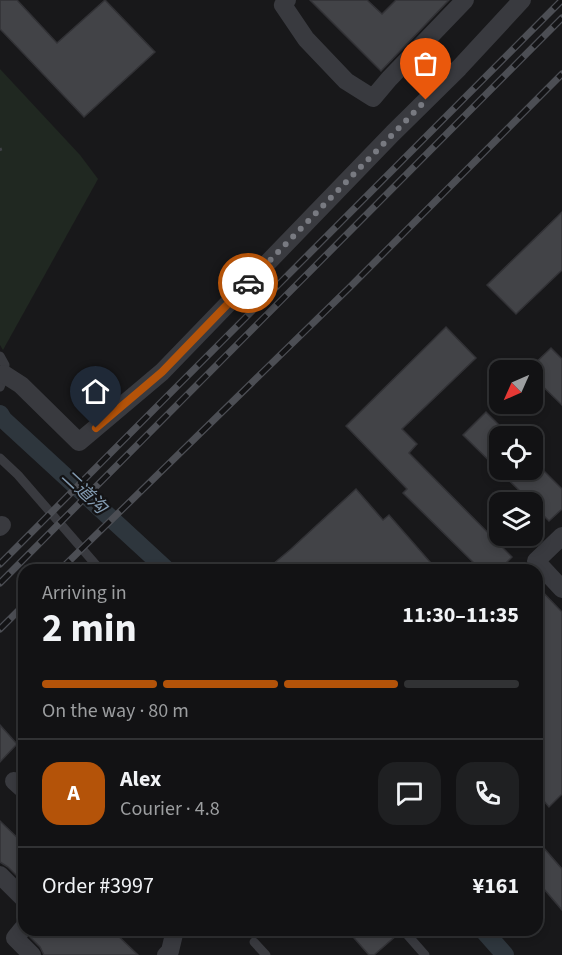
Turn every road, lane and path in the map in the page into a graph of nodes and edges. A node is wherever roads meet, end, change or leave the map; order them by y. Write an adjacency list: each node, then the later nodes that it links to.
1 (287, 0): 2 (street)
2 (465, 0)
3 (522, 0): 7 (street)
4 (0, 148): 5 (path)
5 (0, 155)
6 (0, 356): 7 (lane)
7 (2, 381)
8 (0, 458): 10 (lane)
9 (562, 536): 11 (street)
10 (95, 564)
11 (539, 564)
12 (543, 569): 13 (street)
13 (562, 589)
14 (0, 875): 15 (street)
15 (18, 893)
16 (18, 934): 20 (street)
17 (173, 936): 21 (street)
18 (408, 936): 23 (lane)
19 (254, 942): 22 (lane)
20 (32, 955)
21 (166, 955)
22 (266, 955)
23 (425, 955)

